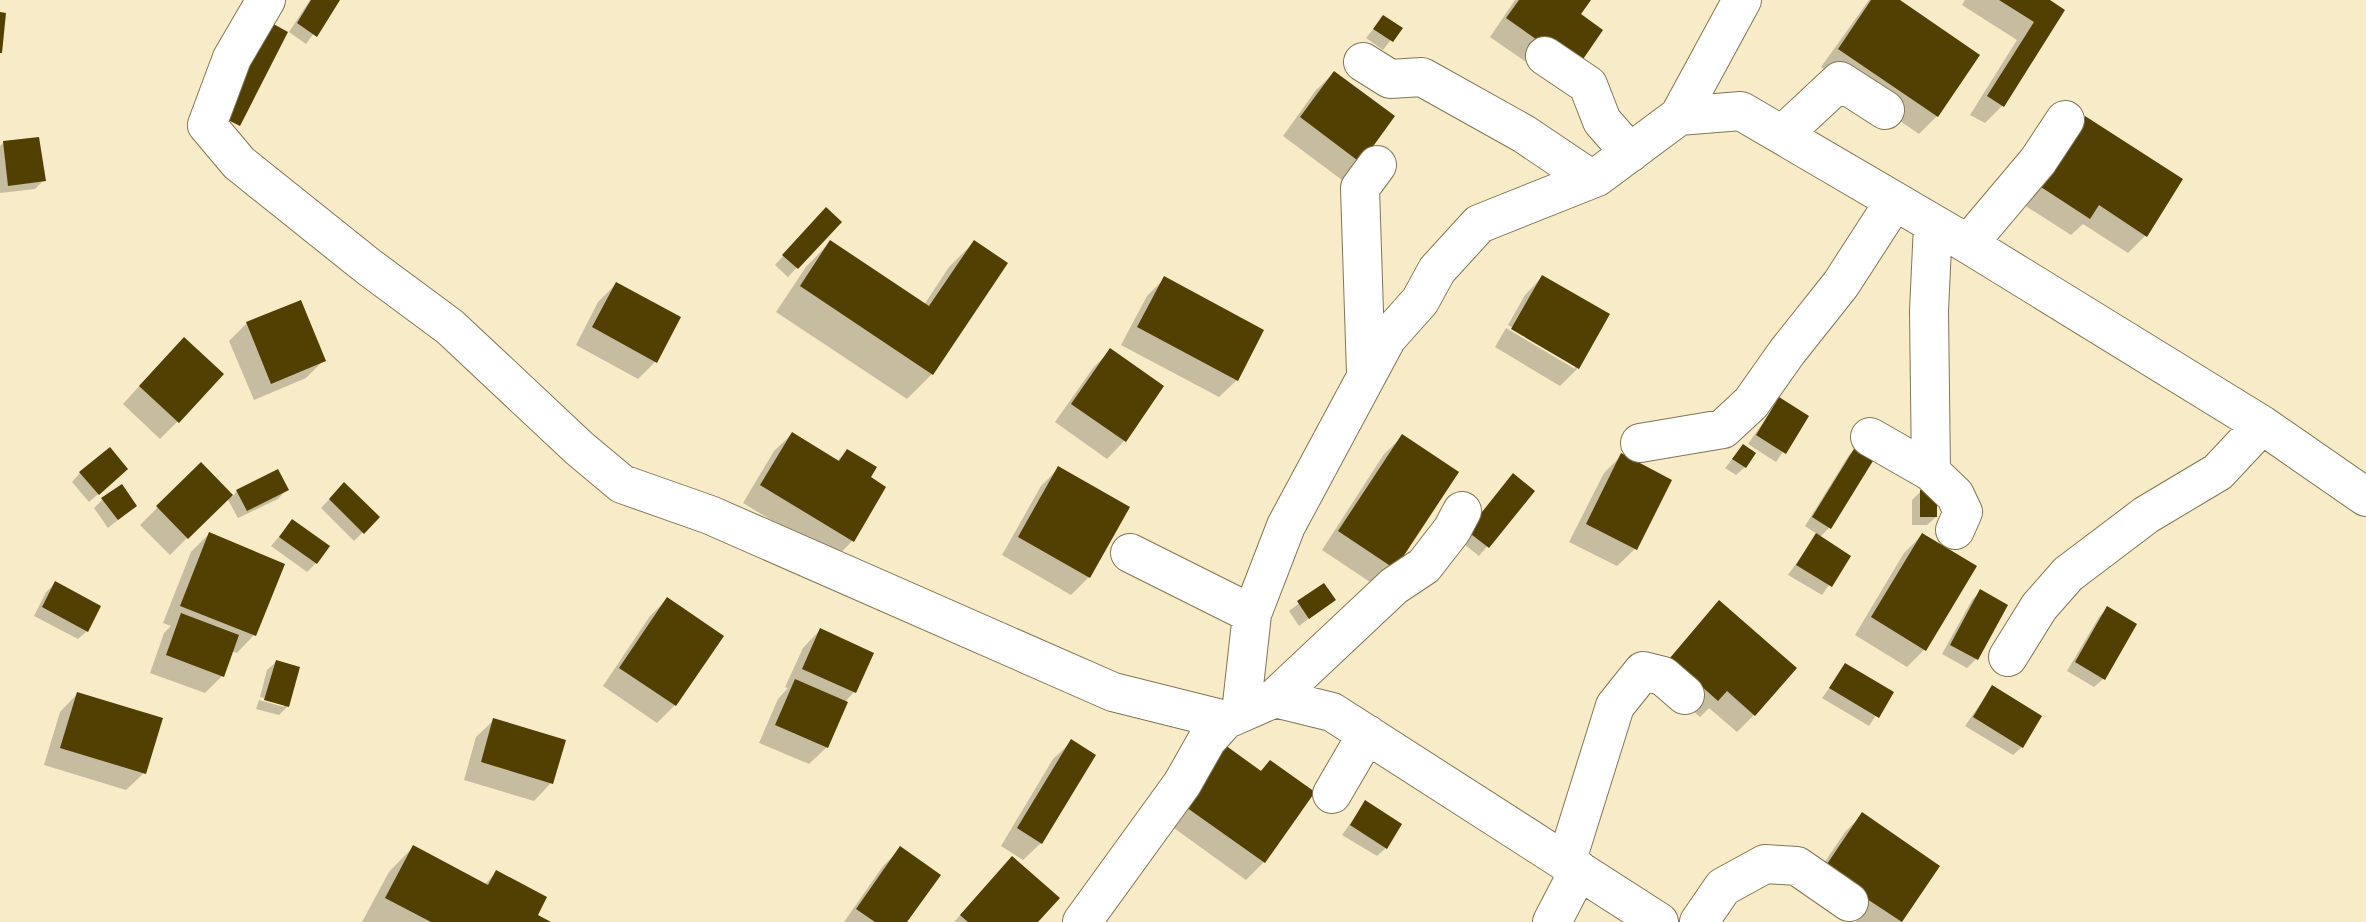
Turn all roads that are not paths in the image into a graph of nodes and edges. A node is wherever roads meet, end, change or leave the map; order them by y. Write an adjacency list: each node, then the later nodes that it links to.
1 (267, 0): 27 (street)
2 (1725, 8): 6 (street)
3 (1545, 56): 9 (street)
4 (1363, 62): 11 (street)
5 (1885, 110): 8 (street)
6 (1679, 116): 8 (street); 9 (street)
7 (2065, 120): 14 (street)
8 (1782, 135): 12 (street)
9 (1630, 153): 11 (street)
10 (1377, 165): 15 (street)
11 (1591, 179): 15 (street)
12 (1894, 202): 13 (street); 18 (street)
13 (1933, 225): 14 (street); 19 (street)
14 (1968, 244): 16 (street)
15 (1366, 376): 24 (street)
16 (2262, 425): 20 (street); 25 (street)
17 (1870, 437): 19 (street)
18 (1640, 443)
19 (1931, 472): 22 (street)
20 (2366, 497)
21 (1462, 511): 27 (street)
22 (1955, 530)
23 (1130, 553): 24 (street)
24 (1252, 614): 27 (street)
25 (2008, 657)
26 (1685, 695): 30 (street)
27 (1247, 710): 28 (street); 32 (street)
28 (1367, 734): 29 (street); 30 (street)
29 (1332, 794)
30 (1573, 867): 33 (street); 34 (street)
31 (1849, 902): 35 (street)
32 (1082, 922)
33 (1552, 922)
34 (1659, 922)
35 (1699, 922)

